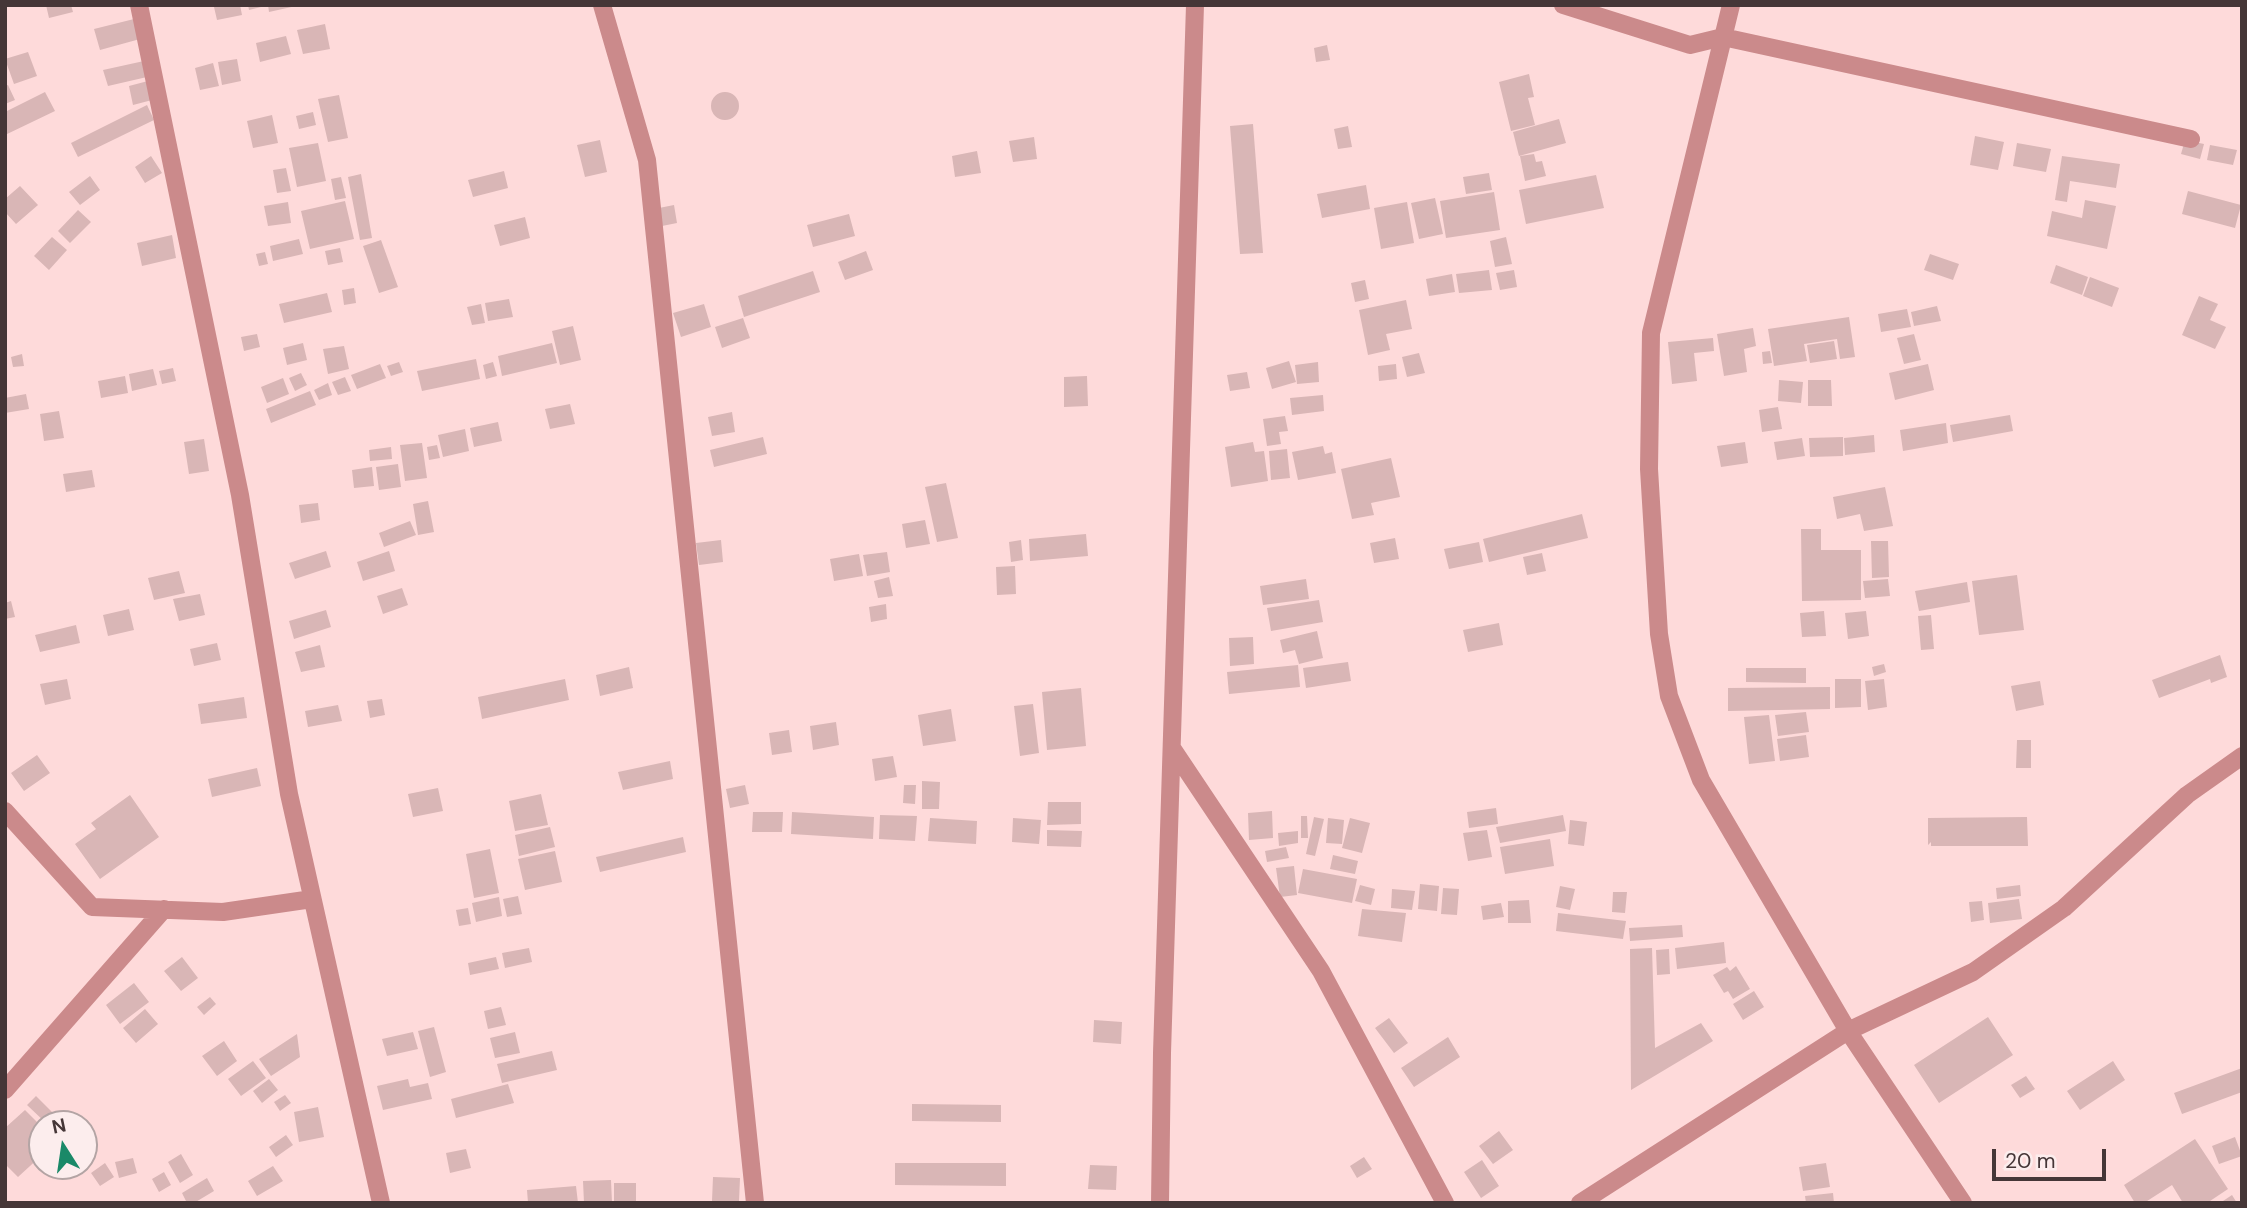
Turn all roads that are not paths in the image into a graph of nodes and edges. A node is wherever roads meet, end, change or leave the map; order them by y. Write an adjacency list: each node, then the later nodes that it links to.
1 (139, 5): 11 (street)
2 (602, 5): 16 (street)
3 (1195, 5): 8 (street)
4 (1563, 5): 6 (street)
5 (1731, 5): 6 (street)
6 (1723, 37): 7 (street); 13 (street)
7 (2191, 139)
8 (1172, 748): 17 (street); 18 (street)
9 (2242, 756): 13 (street)
10 (5, 811): 12 (street)
11 (312, 899): 12 (street); 15 (street)
12 (164, 909): 14 (street)
13 (1848, 1031): 19 (street); 20 (street)
14 (5, 1090)
15 (381, 1203)
16 (755, 1203)
17 (1160, 1203)
18 (1445, 1203)
19 (1580, 1203)
20 (1963, 1203)

